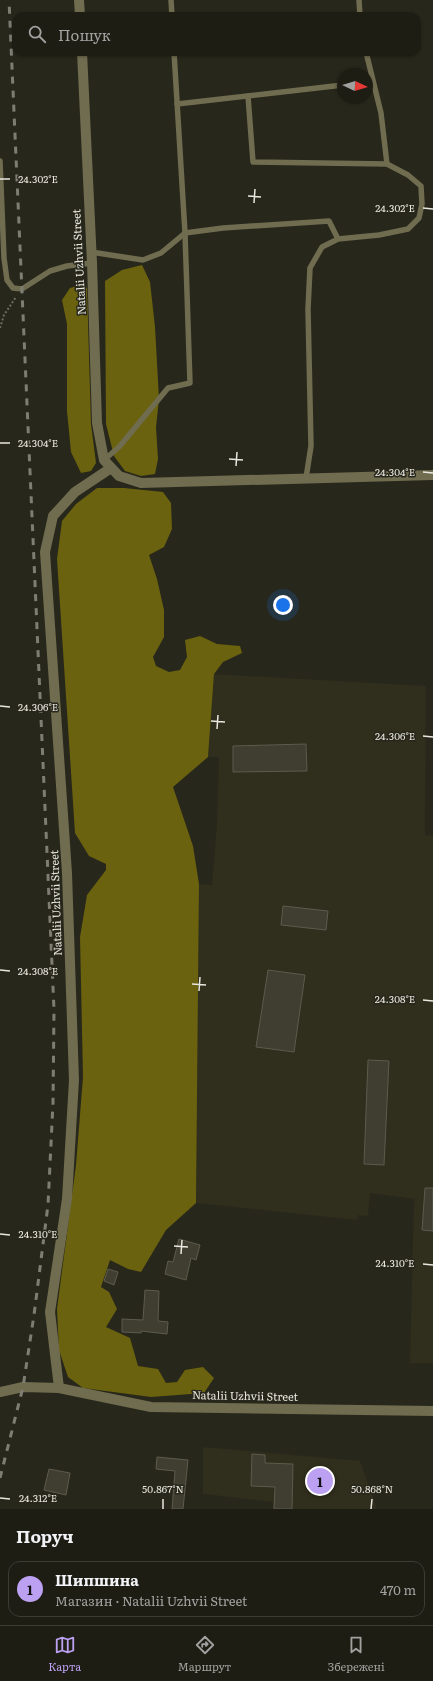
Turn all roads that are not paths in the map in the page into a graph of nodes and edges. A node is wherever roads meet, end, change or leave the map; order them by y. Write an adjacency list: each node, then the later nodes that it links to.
1 (79, 0): 4 (street)
2 (171, 0): 5 (lane)
3 (359, 0): 6 (lane)
4 (80, 12)
5 (172, 12)
6 (360, 12)
7 (82, 56): 20 (street, Natalii Uzhvii Street)
8 (174, 56): 14 (lane)
9 (367, 56): 10 (lane)
10 (368, 68)
11 (337, 86): 13 (lane)
12 (373, 91): 16 (lane)
13 (248, 96): 14 (lane); 16 (lane)
14 (177, 104): 18 (lane)
15 (0, 161): 17 (lane)
16 (387, 164): 19 (lane)
17 (2, 228): 21 (lane)
18 (185, 233): 19 (lane); 20 (lane); 22 (lane)
19 (338, 239): 24 (lane)
20 (91, 252): 21 (street, Natalii Uzhvii Street)
21 (92, 263): 22 (street, Natalii Uzhvii Street)
22 (108, 464): 24 (street); 25 (street, Natalii Uzhvii Street)
23 (433, 475): 24 (street)
24 (306, 478)
25 (59, 1388): 26 (street, Natalii Uzhvii Street); 27 (street, Natalii Uzhvii Street)
26 (0, 1392)
27 (433, 1411)

